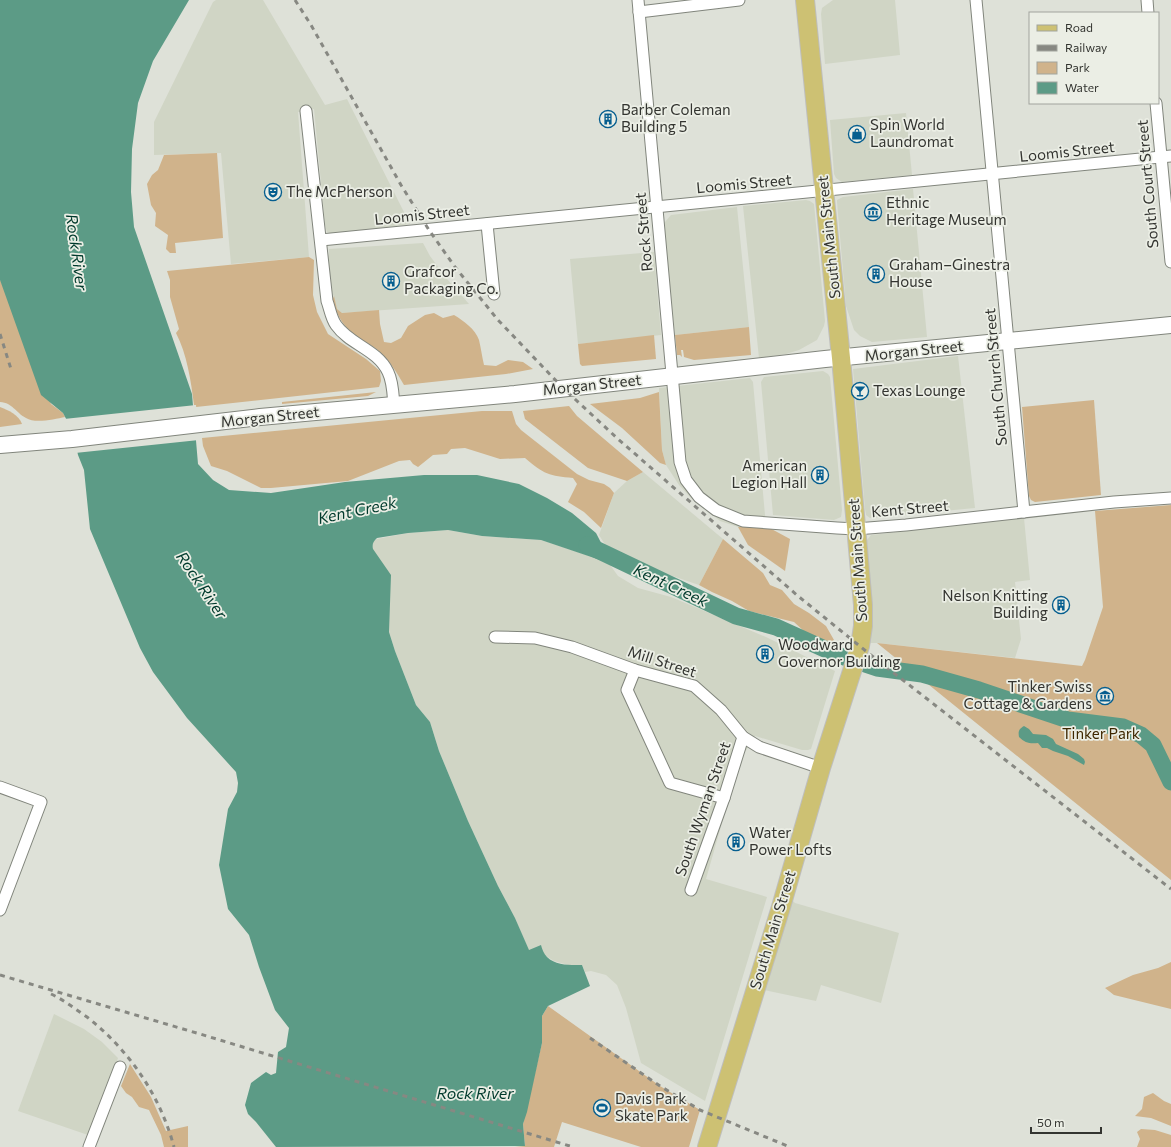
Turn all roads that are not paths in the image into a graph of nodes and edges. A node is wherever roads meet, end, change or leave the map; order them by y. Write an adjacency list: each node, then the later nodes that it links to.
1 (638, 0): 6 (street, Rock Street)
2 (739, 0): 6 (street)
3 (805, 0): 12 (main road, South Main Street)
4 (976, 0): 11 (street, South Church Street)
5 (1147, 0): 7 (street)
6 (639, 12): 13 (street, Rock Street)
7 (1148, 12)
8 (1156, 104): 10 (street, South Court Street)
9 (306, 112): 15 (street)
10 (1166, 157): 11 (street, Loomis Street); 16 (street, South Court Street)
11 (992, 175): 12 (street, Loomis Street); 19 (street, South Church Street)
12 (824, 191): 13 (street, Loomis Street); 20 (main road, South Main Street)
13 (657, 207): 14 (street, Loomis Street); 21 (street, Rock Street)
14 (487, 224): 15 (street, Loomis Street); 17 (street)
15 (321, 240): 22 (street)
16 (1171, 262)
17 (494, 294)
18 (1171, 326): 19 (main road, Morgan Street)
19 (1008, 341): 20 (main road, Morgan Street); 26 (street, South Church Street)
20 (841, 358): 21 (main road, Morgan Street); 27 (main road, South Main Street)
21 (672, 376): 22 (main road, Morgan Street); 24 (street, Rock Street)
22 (394, 406): 23 (main road, Morgan Street)
23 (7, 444)
24 (680, 462): 27 (street, Kent Street)
25 (1171, 498): 26 (street, Kent Street)
26 (1024, 512): 27 (street, Kent Street)
27 (856, 529): 31 (main road, South Main Street)
28 (495, 637): 29 (street, Mill Street)
29 (635, 670): 30 (street, Mill Street); 33 (street)
30 (742, 737): 31 (street, Mill Street); 33 (street, South Wyman Street)
31 (821, 768): 38 (main road, South Main Street)
32 (0, 787): 35 (street)
33 (724, 798): 34 (street, South Wyman Street)
34 (691, 890)
35 (0, 910)
36 (120, 1067): 37 (street)
37 (90, 1147)
38 (707, 1147)

